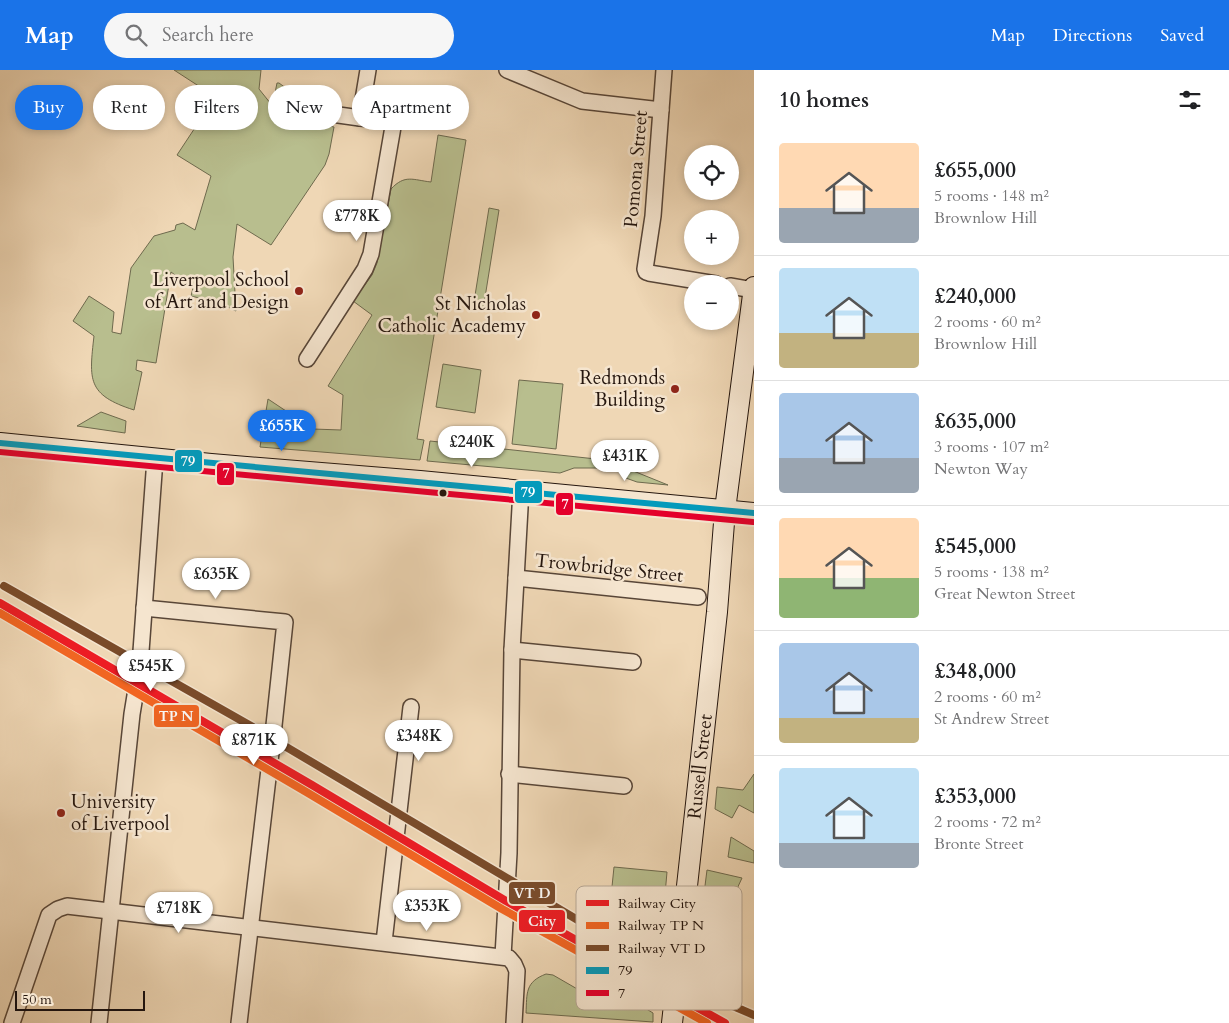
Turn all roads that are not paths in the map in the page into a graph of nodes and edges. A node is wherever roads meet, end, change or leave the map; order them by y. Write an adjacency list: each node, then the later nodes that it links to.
1 (368, 70): 4 (street)
2 (507, 70): 5 (street)
3 (664, 70): 5 (street, Pomona Street)
4 (366, 85)
5 (661, 110): 7 (street, Pomona Street)
6 (392, 130): 10 (street)
7 (684, 279)
8 (739, 287): 9 (street)
9 (754, 289): 14 (street, Russell Street)
10 (307, 359)
11 (0, 443): 12 (street)
12 (156, 459): 13 (street); 18 (street)
13 (521, 490): 14 (street); 16 (street, Trowbridge Street)
14 (725, 510): 15 (street); 24 (street, Russell Street)
15 (754, 513)
16 (516, 578): 17 (street, Trowbridge Street); 19 (street, Trowbridge Street)
17 (698, 596)
18 (144, 608): 25 (street); 26 (street)
19 (512, 650): 20 (street); 22 (street, Trowbridge Street)
20 (633, 662)
21 (411, 707): 27 (street)
22 (509, 774): 23 (street); 28 (street, Trowbridge Street)
23 (624, 786)
24 (687, 886)
25 (110, 911): 26 (street); 30 (street); 31 (street)
26 (250, 926): 27 (street); 32 (street)
27 (384, 942): 28 (street)
28 (503, 956): 33 (street)
29 (673, 1010): 34 (street, Russell Street)
30 (12, 1023)
31 (99, 1023)
32 (239, 1023)
33 (514, 1023)
34 (672, 1023)

